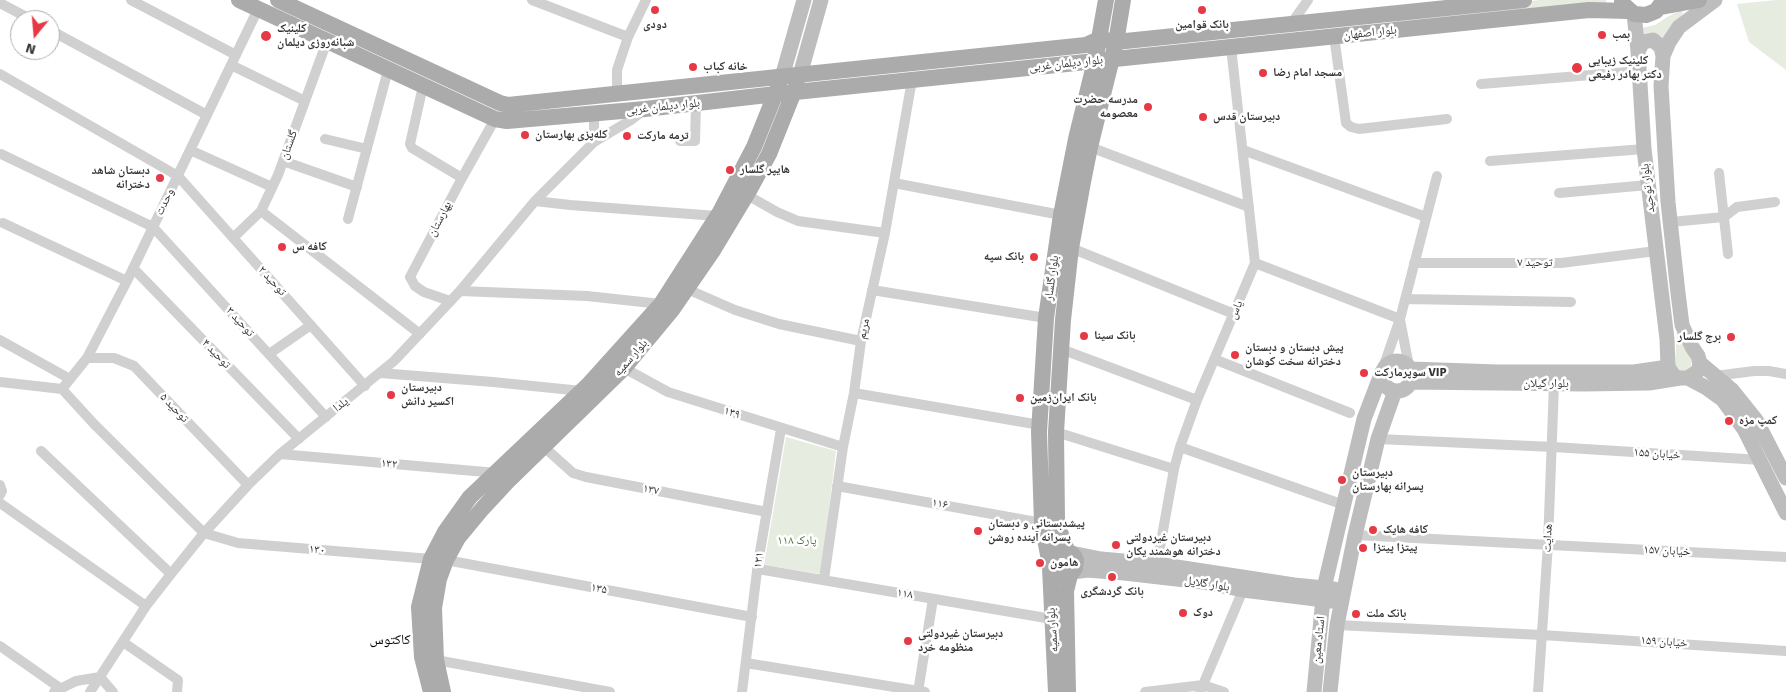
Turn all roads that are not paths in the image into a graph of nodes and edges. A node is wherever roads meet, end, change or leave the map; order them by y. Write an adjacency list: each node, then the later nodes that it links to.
1 (131, 0): 31 (street)
2 (239, 0): 17 (main road, بلوار دیلمان غربی)
3 (278, 0): 43 (main road, بلوار دیلمان غربی)
4 (532, 0): 23 (street)
5 (646, 0): 23 (street)
6 (804, 0): 37 (main road, بلوار سمیه)
7 (822, 0): 36 (main road, بلوار سمیه)
8 (1106, 0): 24 (main road, بلوار گلسار)
9 (1123, 0): 26 (main road, بلوار گلسار)
10 (1308, 0): 20 (street)
11 (1524, 0): 19 (main road, بلوار اصفهان)
12 (1699, 0): 15 (main road, بلوار اصفهان)
13 (1715, 0): 29 (main road)
14 (0, 3): 18 (street)
15 (1662, 3): 16 (main road, بلوار اصفهان)
16 (1628, 8): 19 (main road, بلوار اصفهان); 28 (main road, بلوار توحید)
17 (258, 9): 25 (main road, بلوار دیلمان غربی); 31 (street, وحدت)
18 (13, 10)
19 (1379, 23): 20 (main road, بلوار اصفهان); 22 (main road, بلوار اصفهان)
20 (1291, 24): 26 (main road, بلوار اصفهان)
21 (60, 35): 49 (street)
22 (1334, 36): 27 (main road, بلوار اصفهان); 51 (street)
23 (628, 37): 43 (street)
24 (1098, 39): 26 (main road, بلوار دیلمان غربی); 32 (main road, بلوار گلسار); 36 (main road, بلوار دیلمان غربی)
25 (327, 41): 33 (main road, بلوار دیلمان غربی); 45 (street, گلستان)
26 (1116, 42): 30 (main road, بلوار گلسار)
27 (1231, 47): 30 (main road, بلوار اصفهان); 59 (street, یاس)
28 (1638, 51): 29 (main road); 34 (main road, بلوار توحید)
29 (1662, 53): 82 (main road, بلوار توحید)
30 (1112, 59): 32 (main road, بلوار دیلمان غربی); 55 (main road, بلوار گلسار)
31 (234, 60): 45 (street); 49 (street, وحدت)
32 (1095, 61): 38 (main road, بلوار دیلمان غربی); 77 (main road, بلوار گلسار)
33 (388, 70): 40 (main road, بلوار دیلمان غربی); 57 (street)
34 (1640, 71): 39 (street); 56 (main road, بلوار توحید)
35 (0, 74): 64 (street, توحید ۲)
36 (800, 75): 37 (main road, بلوار دیلمان غربی); 42 (main road, بلوار سمیه)
37 (782, 77): 41 (main road, بلوار دیلمان غربی); 44 (main road, بلوار سمیه)
38 (912, 80): 42 (main road, بلوار دیلمان غربی); 67 (street, مریم)
39 (1481, 84)
40 (423, 86): 50 (main road, بلوار دیلمان غربی); 66 (street)
41 (643, 91): 43 (main road, بلوار دیلمان غربی); 47 (main road)
42 (794, 92): 44 (main road, بلوار دیلمان غربی); 72 (main road, بلوار سمیه)
43 (617, 94)
44 (776, 94): 46 (main road, بلوار دیلمان غربی); 78 (main road, بلوار سمیه)
45 (305, 101): 62 (street, گلستان)
46 (696, 104): 47 (main road, بلوار دیلمان غربی); 53 (street)
47 (645, 110): 48 (main road, بلوار دیلمان غربی); 54 (street, یلدا)
48 (594, 114): 50 (main road, بلوار دیلمان غربی); 54 (street)
49 (207, 115): 58 (street, وحدت)
50 (495, 119): 66 (street, بهارستان)
51 (1447, 119)
52 (325, 139): 57 (street)
53 (680, 141)
54 (594, 142): 73 (street, یلدا)
55 (1090, 147): 75 (street); 87 (main road, بلوار گلسار)
56 (1644, 148): 61 (street); 68 (main road, بلوار توحید)
57 (367, 149): 70 (street)
58 (190, 150): 64 (street, وحدت); 69 (street)
59 (1242, 150): 75 (street, یاس); 79 (street)
60 (1, 154): 84 (street)
61 (1490, 161)
62 (283, 162): 69 (street, گلستان); 70 (street)
63 (1719, 172): 80 (street)
64 (178, 176): 84 (street, وحدت); 86 (street, توحید ۲)
65 (1437, 176): 79 (street)
66 (462, 178): 98 (street, بهارستان)
67 (894, 183): 77 (street); 85 (street, مریم)
68 (1648, 185): 71 (street); 88 (main road, بلوار توحید)
69 (272, 187): 76 (street, گلستان)
70 (356, 187): 81 (street)
71 (1559, 193)
72 (747, 195): 85 (street); 94 (main road, بلوار سمیه)
73 (535, 201): 78 (street); 96 (street, یلدا)
74 (1775, 202): 80 (street)
75 (1249, 207): 90 (street, یاس)
76 (261, 211): 86 (street, گلستان); 105 (street)
77 (1061, 215): 102 (main road, بلوار گلسار)
78 (717, 216): 94 (main road, بلوار سمیه)
79 (1426, 217): 91 (street)
80 (1724, 217): 82 (street); 89 (street)
81 (348, 219)
82 (1670, 222): 112 (main road, بلوار توحید)
83 (3, 223): 93 (street)
84 (153, 227): 92 (street, وحدت); 109 (street, توحید ۳)
85 (885, 233): 95 (street, مریم)
86 (233, 238): 104 (street, توحید ۲)
87 (1070, 248): 101 (street); 108 (main road, بلوار گلسار)
88 (1656, 251): 91 (street, توحید ۷); 113 (main road, بلوار توحید)
89 (1728, 254)
90 (1255, 263): 101 (street, یاس); 103 (street)
91 (1414, 263): 97 (street)
92 (134, 268): 93 (street, وحدت); 135 (street, توحید ۴)
93 (127, 281): 110 (street, وحدت)
94 (681, 286): 100 (main road, بلوار سمیه); 107 (street); 114 (main road, بلوار سمیه)
95 (872, 290): 102 (street); 107 (street, مریم)
96 (460, 291): 98 (street, یلدا); 100 (street)
97 (1405, 299): 99 (street); 103 (street)
98 (450, 301): 105 (street, یلدا)
99 (1572, 302)
100 (661, 304): 128 (main road, بلوار سمیه)
101 (1234, 314): 111 (street, یاس)
102 (1046, 318): 132 (main road, بلوار گلسار)
103 (1400, 319): 115 (street); 116 (street)
104 (311, 325): 109 (street); 124 (street, توحید ۲)
105 (420, 334): 117 (street, یلدا)
106 (0, 340): 121 (street)
107 (861, 341): 127 (street, مریم)
108 (1061, 349): 129 (street); 134 (main road, بلوار گلسار)
109 (269, 354): 131 (street, توحید ۳)
110 (87, 358): 121 (street, وحدت); 149 (street, توحید ۵)
111 (1214, 359): 129 (street, یاس); 130 (street)
112 (1700, 363): 119 (main road); 120 (main road)
113 (1668, 365): 116 (main road, بلوار گیلان); 120 (main road)
114 (624, 368): 128 (main road, بلوار سمیه); 133 (street, ۱۳۹)
115 (1382, 370): 116 (main road); 126 (main road); 153 (main road)
116 (1410, 372): 123 (main road, بلوار گیلان); 126 (main road)
117 (380, 373): 124 (street, یلدا); 128 (street)
118 (1786, 374): 119 (street)
119 (1715, 376): 144 (main road)
120 (1684, 378): 123 (main road, بلوار گیلان); 143 (main road)
121 (70, 379): 125 (street, وحدت)
122 (0, 382): 125 (street)
123 (1554, 384): 140 (street, هدایت)
124 (364, 386): 131 (street, یلدا)
125 (62, 389): 157 (street)
126 (1395, 391): 136 (main road)
127 (854, 393): 132 (street); 138 (street, مریم)
128 (587, 396): 137 (main road, بلوار سمیه); 146 (main road, بلوار سمیه)
129 (1197, 400): 139 (street, یاس)
130 (1350, 413)
131 (326, 417): 135 (street, یلدا)
132 (1040, 425): 156 (main road, بلوار گلسار)
133 (781, 429): 138 (street, ۱۳۹); 154 (street, ۱۳۱)
134 (1056, 432): 145 (street); 160 (main road, بلوار گلسار)
135 (299, 439): 142 (street, یلدا)
136 (1378, 439): 140 (street, خیابان ۱۵۵); 158 (main road)
137 (544, 447): 146 (main road, بلوار سمیه); 154 (street, ۱۳۷)
138 (843, 447): 150 (street, مریم)
139 (1180, 447): 145 (street, یاس); 153 (street)
140 (1552, 447): 143 (street, خیابان ۱۵۵); 159 (street, هدایت)
141 (42, 451): 167 (street)
142 (280, 454): 146 (street, ۱۳۲); 149 (street, یلدا)
143 (1761, 460): 155 (main road)
144 (1782, 464): 147 (main road)
145 (1174, 469): 164 (street, یاس)
146 (502, 478): 162 (main road, بلوار سمیه)
147 (1786, 478)
148 (0, 485): 151 (street)
149 (248, 485): 157 (street, یلدا)
150 (837, 486): 156 (street, ۱۱۶); 168 (street, مریم)
151 (0, 495)
152 (0, 503): 173 (street)
153 (1344, 505): 170 (main road)
154 (767, 512): 165 (street, ۱۳۱)
155 (1786, 512)
156 (1042, 523): 163 (main road, بلوار گلسار)
157 (204, 533): 162 (street, ۱۳۰); 167 (street, یلدا)
158 (1355, 536): 159 (street, خیابان ۱۵۷); 171 (main road)
159 (1548, 544): 161 (street, خیابان ۱۵۷); 177 (street, هدایت)
160 (1069, 552): 163 (main road); 164 (main road, بلوار گلایل); 166 (main road)
161 (1786, 557)
162 (438, 560): 174 (street, ۱۳۵); 181 (main road, بلوار سمیه); 189 (main road, بلوار سمیه)
163 (1050, 564): 166 (main road); 175 (main road, بلوار سمیه)
164 (1156, 564): 170 (main road, بلوار گلایل)
165 (758, 569): 168 (street, ۱۱۸); 174 (street, ۱۳۱)
166 (1071, 573): 169 (main road, بلوار گلایل); 195 (main road, بلوار سمیه)
167 (171, 574): 173 (street, یلدا)
168 (824, 579): 172 (street, ۱۱۸)
169 (1243, 590): 170 (main road, بلوار گلایل); 184 (street)
170 (1324, 594): 171 (main road, بلوار گلایل); 198 (main road, استاد معین)
171 (1342, 597): 176 (main road, استاد معین)
172 (933, 599): 175 (street, ۱۱۸); 193 (street)
173 (146, 606): 178 (street, یلدا)
174 (752, 617): 182 (street, ۱۳۱)
175 (1052, 619): 194 (main road, بلوار سمیه)
176 (1337, 625): 177 (street, خیابان ۱۵۹); 199 (main road, استاد معین)
177 (1542, 635): 180 (street, خیابان ۱۵۹); 200 (street, هدایت)
178 (122, 642): 183 (street, یلدا); 188 (street)
179 (0, 646): 185 (street)
180 (1786, 651)
181 (436, 660): 190 (main road, بلوار سمیه); 191 (street)
182 (746, 663): 192 (street, ۱۳۱); 193 (street)
183 (100, 677): 185 (street); 186 (street, یلدا); 187 (street)
184 (1202, 689): 196 (street); 197 (street)
185 (57, 690)
186 (90, 692)
187 (113, 692)
188 (177, 692)
189 (431, 692)
190 (444, 692)
191 (610, 692)
192 (742, 692)
193 (920, 692)
194 (1056, 692)
195 (1068, 692)
196 (1145, 692)
197 (1224, 692)
198 (1314, 692)
199 (1330, 692)
200 (1538, 692)

